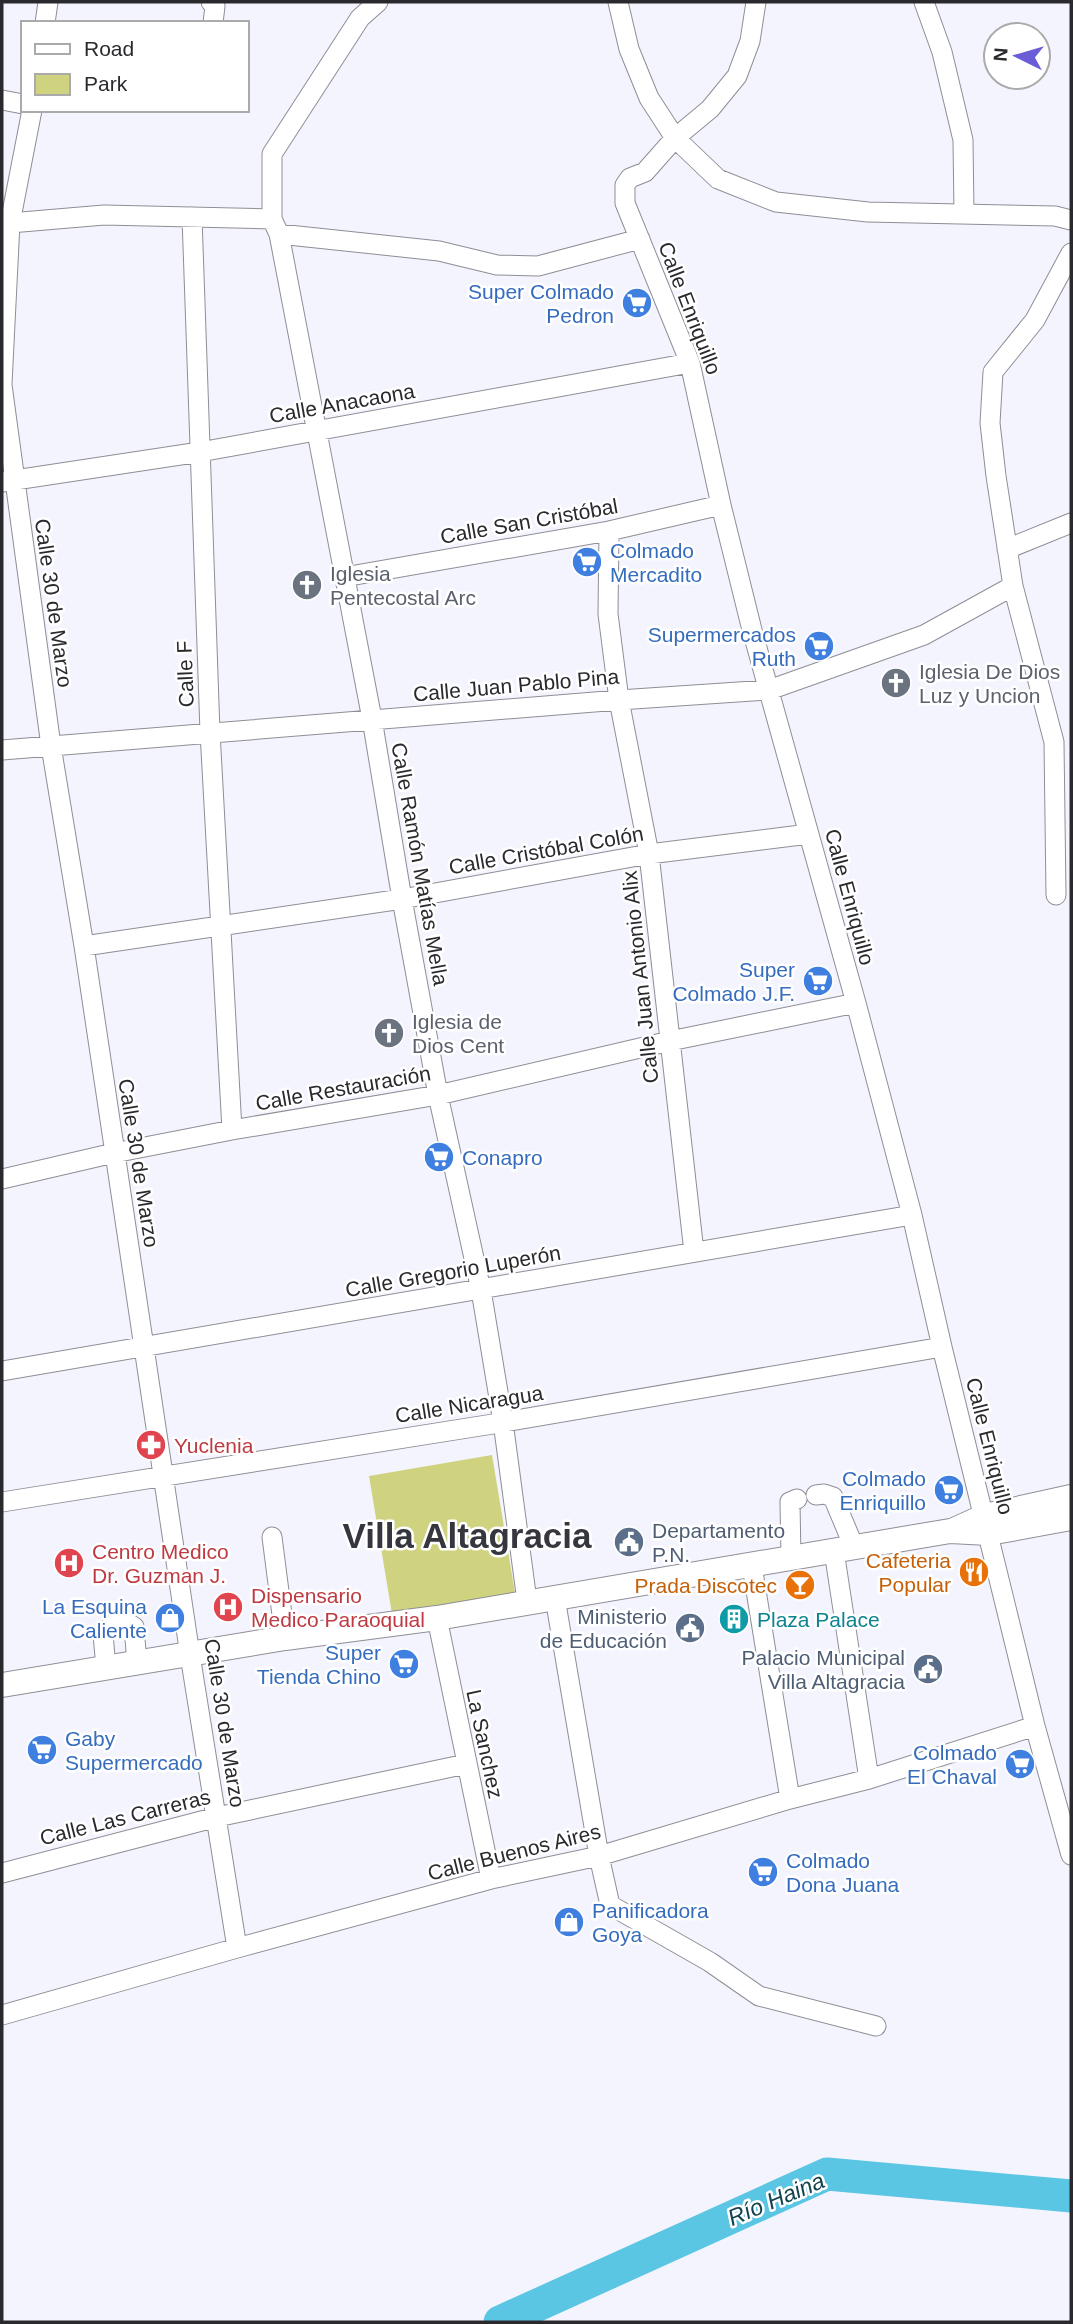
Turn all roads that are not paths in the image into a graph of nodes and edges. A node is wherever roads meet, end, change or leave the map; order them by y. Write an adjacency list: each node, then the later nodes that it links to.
1 (48, 2): 7 (street)
2 (211, 2): 8 (street)
3 (378, 2): 17 (street, Calle Ramón Matías Mella)
4 (618, 2): 12 (street)
5 (756, 2): 12 (street, Calle Enriquillo)
6 (924, 2): 13 (street)
7 (45, 21)
8 (213, 21)
9 (2, 100): 10 (street)
10 (21, 104)
11 (32, 112): 16 (street, Calle 30 de Marzo)
12 (675, 138): 13 (street); 18 (street, Calle Enriquillo)
13 (964, 214): 15 (street)
14 (192, 217): 16 (street); 17 (street); 23 (street, Calle F)
15 (1071, 220)
16 (10, 223): 21 (street, Calle 30 de Marzo)
17 (276, 227): 18 (street); 22 (street, Calle Ramón Matías Mella)
18 (640, 239): 20 (street, Calle Enriquillo)
19 (1071, 253): 28 (street)
20 (691, 363): 22 (street, Calle Anacaona); 25 (street, Calle Enriquillo)
21 (2, 385): 24 (street, Calle 30 de Marzo)
22 (316, 431): 23 (street, Calle Anacaona); 29 (street, Calle Ramón Matías Mella)
23 (200, 452): 24 (street, Calle Anacaona); 34 (street, Calle F)
24 (8, 481): 36 (street, Calle 30 de Marzo)
25 (721, 505): 27 (street, Calle San Cristóbal); 31 (street, Calle Enriquillo)
26 (1071, 523): 28 (street)
27 (609, 531): 29 (street, Calle San Cristóbal); 32 (street, Calle Juan Antonio Alix)
28 (1007, 549): 30 (street)
29 (344, 577): 33 (street, Calle Ramón Matías Mella)
30 (1013, 586): 31 (street, Calle Juan Pablo Pina); 35 (street)
31 (769, 690): 32 (street, Calle Juan Pablo Pina); 38 (street, Calle Enriquillo)
32 (619, 700): 33 (street, Calle Juan Pablo Pina); 39 (street, Calle Juan Antonio Alix)
33 (372, 719): 34 (street, Calle Juan Pablo Pina); 41 (street, Calle Ramón Matías Mella)
34 (210, 732): 36 (street, Calle Juan Pablo Pina); 42 (street, Calle F)
35 (1063, 741): 40 (street)
36 (51, 746): 37 (street, Calle Juan Pablo Pina); 43 (street, Calle 30 de Marzo)
37 (2, 750)
38 (809, 834): 39 (street, Calle Cristóbal Colón); 44 (street, Calle Enriquillo)
39 (649, 854): 41 (street, Calle Cristóbal Colón); 45 (street, Calle Juan Antonio Alix)
40 (1056, 895)
41 (402, 899): 42 (street, Calle Cristóbal Colón); 46 (street, Calle Ramón Matías Mella)
42 (220, 926): 43 (street, Calle Cristóbal Colón); 47 (street, Calle F)
43 (83, 946): 48 (street, Calle 30 de Marzo)
44 (856, 1003): 45 (street, Calle Restauración); 50 (street, Calle Enriquillo)
45 (670, 1041): 46 (street, Calle Restauración); 51 (street, Calle Juan Antonio Alix)
46 (438, 1096): 47 (street, Calle Restauración); 52 (street, Calle Ramón Matías Mella)
47 (232, 1130): 48 (street, Calle Restauración)
48 (114, 1153): 49 (street, Calle Restauración); 53 (street, Calle 30 de Marzo)
49 (2, 1179)
50 (912, 1215): 51 (street, Calle Gregorio Luperón); 54 (street, Calle Enriquillo)
51 (694, 1252): 52 (street, Calle Gregorio Luperón)
52 (481, 1290): 53 (street, Calle Gregorio Luperón); 56 (street, Calle Ramón Matías Mella)
53 (144, 1347): 55 (street, Calle Gregorio Luperón); 57 (street, Calle 30 de Marzo)
54 (942, 1347): 56 (street, Calle Nicaragua); 61 (street, Calle Enriquillo)
55 (2, 1371)
56 (503, 1422): 57 (street, Calle Nicaragua); 67 (street, Calle Ramón Matías Mella)
57 (162, 1475): 59 (street, Calle Nicaragua); 70 (street, Calle 30 de Marzo)
58 (1071, 1497): 61 (main road)
59 (2, 1502)
60 (1071, 1518): 61 (main road)
61 (987, 1525): 63 (main road); 74 (street, Calle Enriquillo)
62 (272, 1537): 69 (street)
63 (844, 1549): 64 (main road); 64 (street); 76 (street)
64 (791, 1558): 65 (main road)
65 (752, 1566): 66 (main road); 77 (street)
66 (555, 1598): 67 (main road); 79 (street)
67 (527, 1601): 68 (main road)
68 (437, 1618): 69 (main road); 75 (street, La Sanchez)
69 (285, 1638): 70 (main road)
70 (190, 1655): 71 (main road); 78 (street, Calle 30 de Marzo)
71 (137, 1663): 72 (main road); 72 (street)
72 (106, 1668): 73 (main road)
73 (2, 1685)
74 (1035, 1727): 76 (street, Calle Buenos Aires); 80 (street, Calle Enriquillo)
75 (466, 1764): 78 (street, Calle Las Carreras); 82 (street, La Sanchez)
76 (869, 1779): 77 (street, Calle Buenos Aires)
77 (790, 1799): 79 (street, Calle Buenos Aires)
78 (217, 1816): 81 (street, Calle Las Carreras); 83 (street, Calle 30 de Marzo)
79 (599, 1856): 82 (street, Calle Buenos Aires); 85 (street)
80 (1071, 1856)
81 (2, 1872)
82 (491, 1880): 83 (street, Calle Buenos Aires)
83 (237, 1948): 84 (street, Calle Buenos Aires)
84 (2, 2015)
85 (876, 2026)

